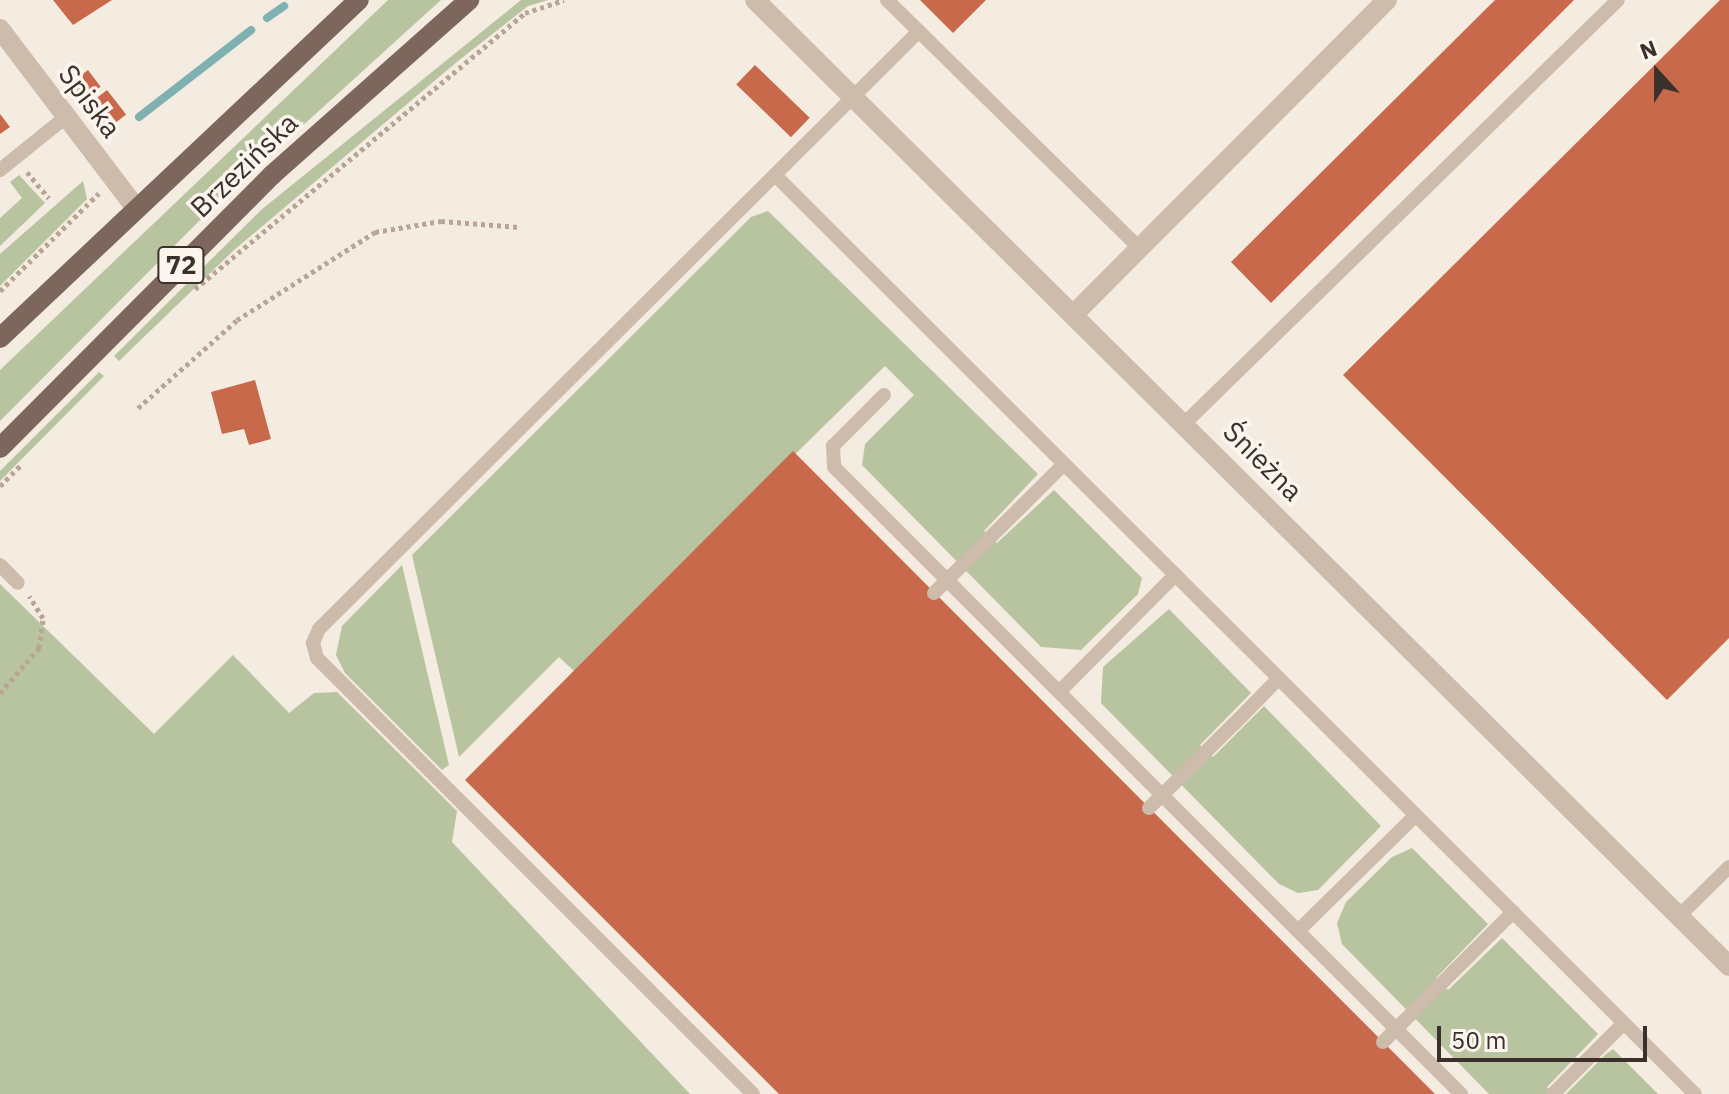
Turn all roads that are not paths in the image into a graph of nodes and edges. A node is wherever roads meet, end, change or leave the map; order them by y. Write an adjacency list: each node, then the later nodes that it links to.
1 (359, 0): 13 (main road, Brzezińska / 72)
2 (469, 0): 19 (main road, Brzezińska / 72)
3 (755, 0): 9 (street, Śnieżna)
4 (887, 0): 8 (lane)
5 (1618, 0): 18 (lane)
6 (1380, 2): 14 (street)
7 (0, 29): 10 (street, Spiska)
8 (919, 31): 9 (lane); 14 (lane)
9 (855, 94): 12 (lane); 15 (street, Śnieżna)
10 (67, 116): 11 (lane); 13 (street, Spiska)
11 (0, 170)
12 (775, 175): 20 (lane); 36 (lane)
13 (135, 207): 16 (main road, Brzezińska / 72)
14 (1139, 248): 15 (street)
15 (1075, 313): 18 (street, Śnieżna)
16 (0, 338)
17 (884, 395): 26 (lane)
18 (1185, 423): 31 (street, Śnieżna)
19 (0, 448)
20 (1064, 464): 22 (lane); 24 (lane, bridge)
21 (0, 565): 23 (lane)
22 (1175, 575): 25 (lane); 26 (lane)
23 (18, 583)
24 (934, 593)
25 (1279, 678): 27 (lane, bridge); 28 (lane)
26 (1059, 692): 32 (lane)
27 (1149, 808)
28 (1416, 815): 30 (lane); 32 (lane)
29 (1729, 867): 31 (lane)
30 (1513, 912): 34 (lane); 35 (lane, bridge)
31 (1679, 916): 33 (street, Śnieżna)
32 (1298, 931): 37 (lane)
33 (1729, 966)
34 (1624, 1023): 38 (lane); 39 (lane)
35 (1383, 1042)
36 (753, 1094)
37 (1461, 1094)
38 (1553, 1094)
39 (1695, 1094)

